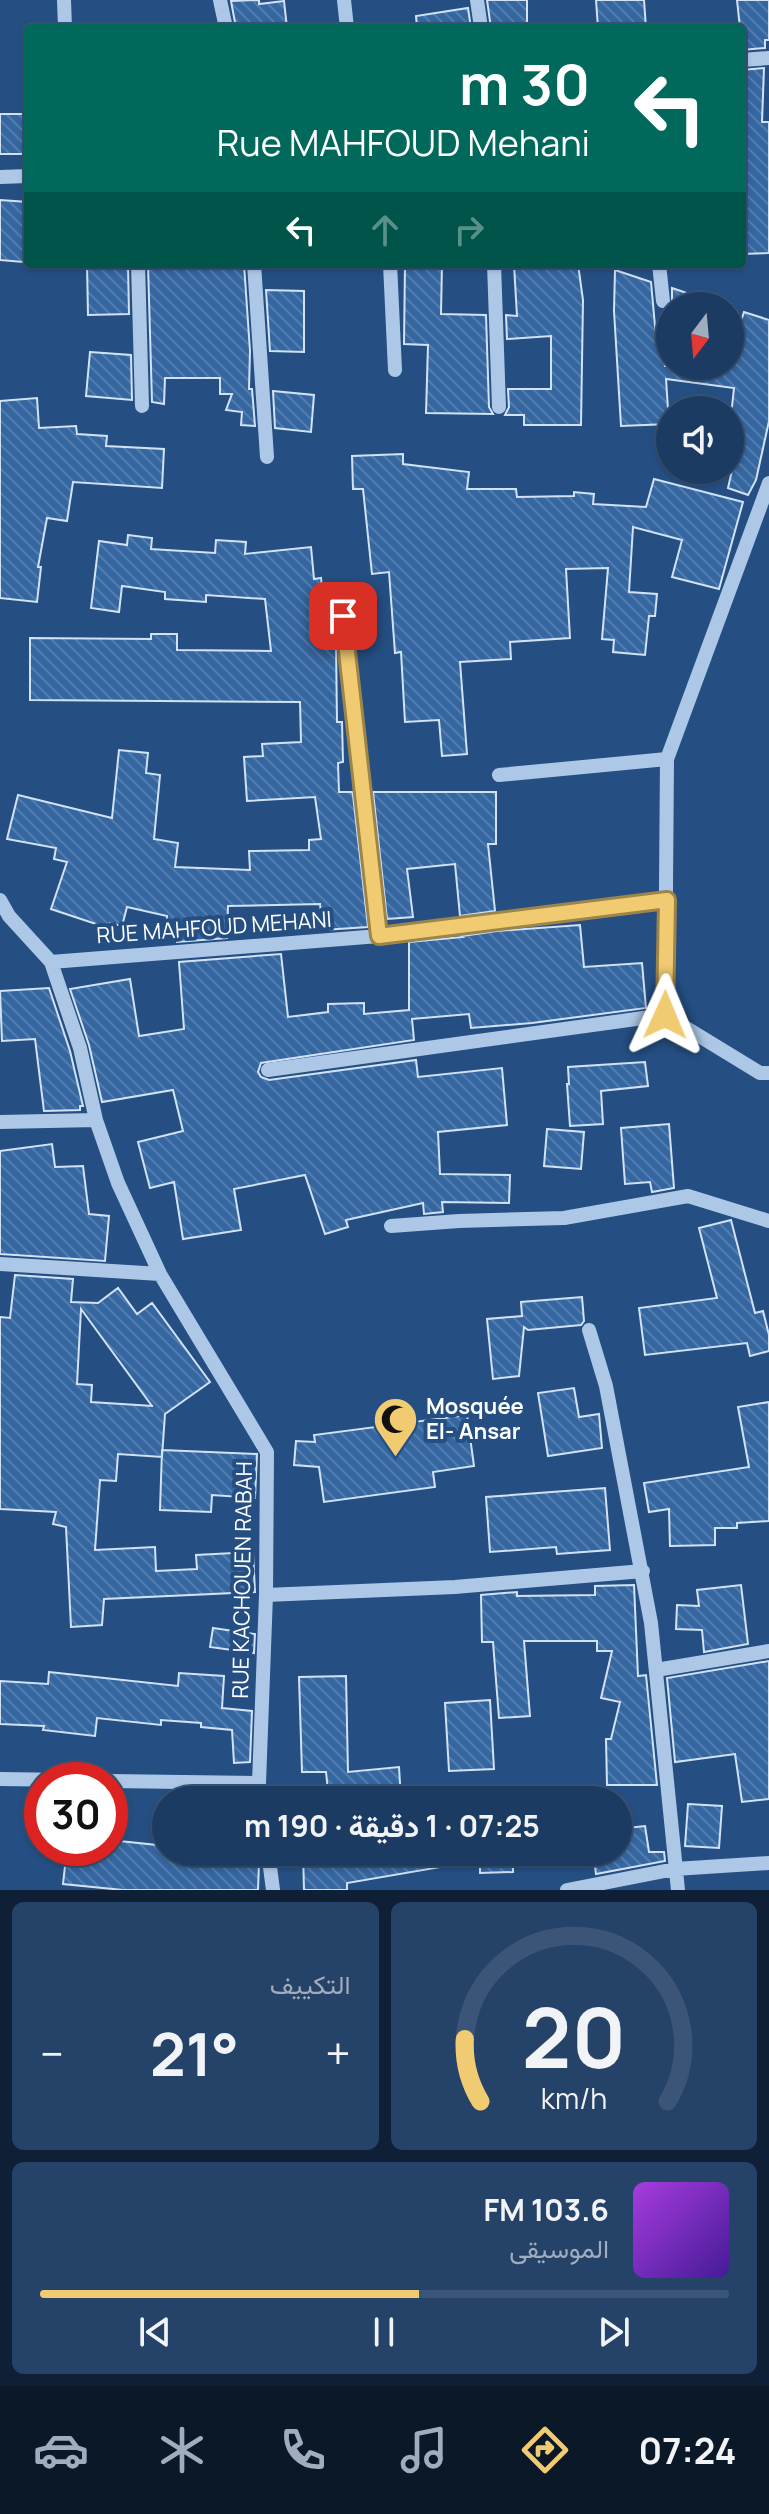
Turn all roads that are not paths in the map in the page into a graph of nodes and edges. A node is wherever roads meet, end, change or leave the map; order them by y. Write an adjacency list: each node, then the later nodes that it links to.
1 (64, 0): 5 (street)
2 (220, 0): 6 (street)
3 (344, 0): 7 (street)
4 (477, 0): 8 (street)
5 (65, 24)
6 (225, 24)
7 (347, 24)
8 (480, 24)
9 (769, 58): 10 (street)
10 (746, 60)
11 (24, 176): 12 (street)
12 (0, 177)
13 (138, 268): 20 (street)
14 (254, 268): 22 (street)
15 (390, 268): 19 (street)
16 (494, 268): 21 (street)
17 (659, 268): 18 (street)
18 (662, 292)
19 (395, 370)
20 (142, 406)
21 (499, 407)
22 (267, 457)
23 (769, 483): 25 (street)
24 (343, 616): 30 (street)
25 (667, 759): 26 (street); 28 (street)
26 (499, 775)
27 (0, 900): 29 (street, RUE KACHOUEN RABAH)
28 (667, 900): 30 (street, RUE MAHFOUD MEHANI); 32 (street)
29 (4, 916): 31 (street, RUE KACHOUEN RABAH)
30 (379, 936): 31 (street, RUE MAHFOUD MEHANI)
31 (51, 962): 35 (street, RUE KACHOUEN RABAH)
32 (665, 1015): 33 (street); 34 (street)
33 (268, 1070)
34 (769, 1073)
35 (96, 1120): 36 (street); 40 (street, RUE KACHOUEN RABAH)
36 (0, 1122)
37 (769, 1221): 38 (street)
38 (391, 1226)
39 (0, 1264): 40 (street)
40 (160, 1274): 43 (street, RUE KACHOUEN RABAH)
41 (589, 1330): 42 (street)
42 (643, 1571): 43 (street); 45 (street)
43 (266, 1595): 49 (street, RUE KACHOUEN RABAH)
44 (769, 1651): 45 (street)
45 (656, 1670): 53 (street)
46 (0, 1779): 47 (street)
47 (24, 1779)
48 (128, 1781): 49 (street)
49 (259, 1783): 50 (street, RUE KACHOUEN RABAH)
50 (259, 1786)
51 (769, 1863): 53 (street)
52 (270, 1866): 54 (street)
53 (675, 1869): 55 (street); 56 (street)
54 (273, 1890)
55 (567, 1890)
56 (678, 1890)

